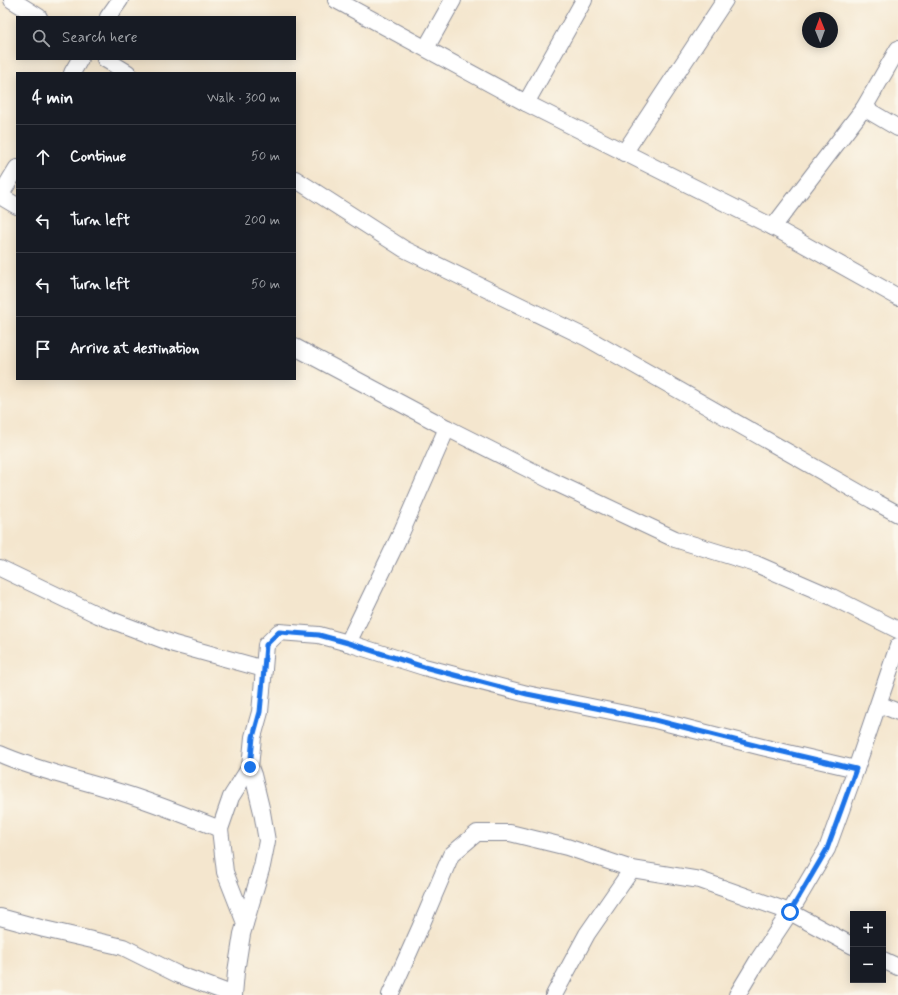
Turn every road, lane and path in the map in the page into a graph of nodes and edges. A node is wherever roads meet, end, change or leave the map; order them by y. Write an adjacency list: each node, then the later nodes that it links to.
1 (12, 0): 7 (street)
2 (120, 0): 8 (street)
3 (336, 0): 9 (street)
4 (453, 0): 9 (street)
5 (584, 0): 15 (street)
6 (725, 0): 18 (street)
7 (37, 16)
8 (109, 16)
9 (426, 48): 15 (street)
10 (898, 50): 16 (street)
11 (79, 60): 13 (street)
12 (107, 60): 14 (street)
13 (73, 72)
14 (126, 72)
15 (526, 103): 18 (street)
16 (864, 108): 17 (street); 23 (street)
17 (898, 128)
18 (624, 153): 23 (street)
19 (16, 170): 21 (street)
20 (296, 179): 27 (street)
21 (0, 196): 22 (street)
22 (16, 205)
23 (773, 228): 24 (street)
24 (898, 297)
25 (296, 347): 26 (street)
26 (447, 428): 29 (street); 30 (street)
27 (898, 514)
28 (0, 568): 32 (street)
29 (898, 630)
30 (348, 643): 32 (street); 37 (street)
31 (898, 646): 33 (street)
32 (264, 669): 36 (street)
33 (879, 704): 34 (street); 37 (street)
34 (898, 712)
35 (0, 754): 38 (street)
36 (250, 767): 38 (street); 42 (street)
37 (856, 769): 40 (street)
38 (220, 829): 42 (street)
39 (632, 869): 40 (street); 47 (street); 48 (street)
40 (790, 912): 43 (street); 49 (street)
41 (0, 917): 46 (street)
42 (245, 923): 46 (street)
43 (850, 944)
44 (886, 961): 45 (street)
45 (898, 967)
46 (234, 995)
47 (390, 995)
48 (554, 995)
49 (737, 995)

